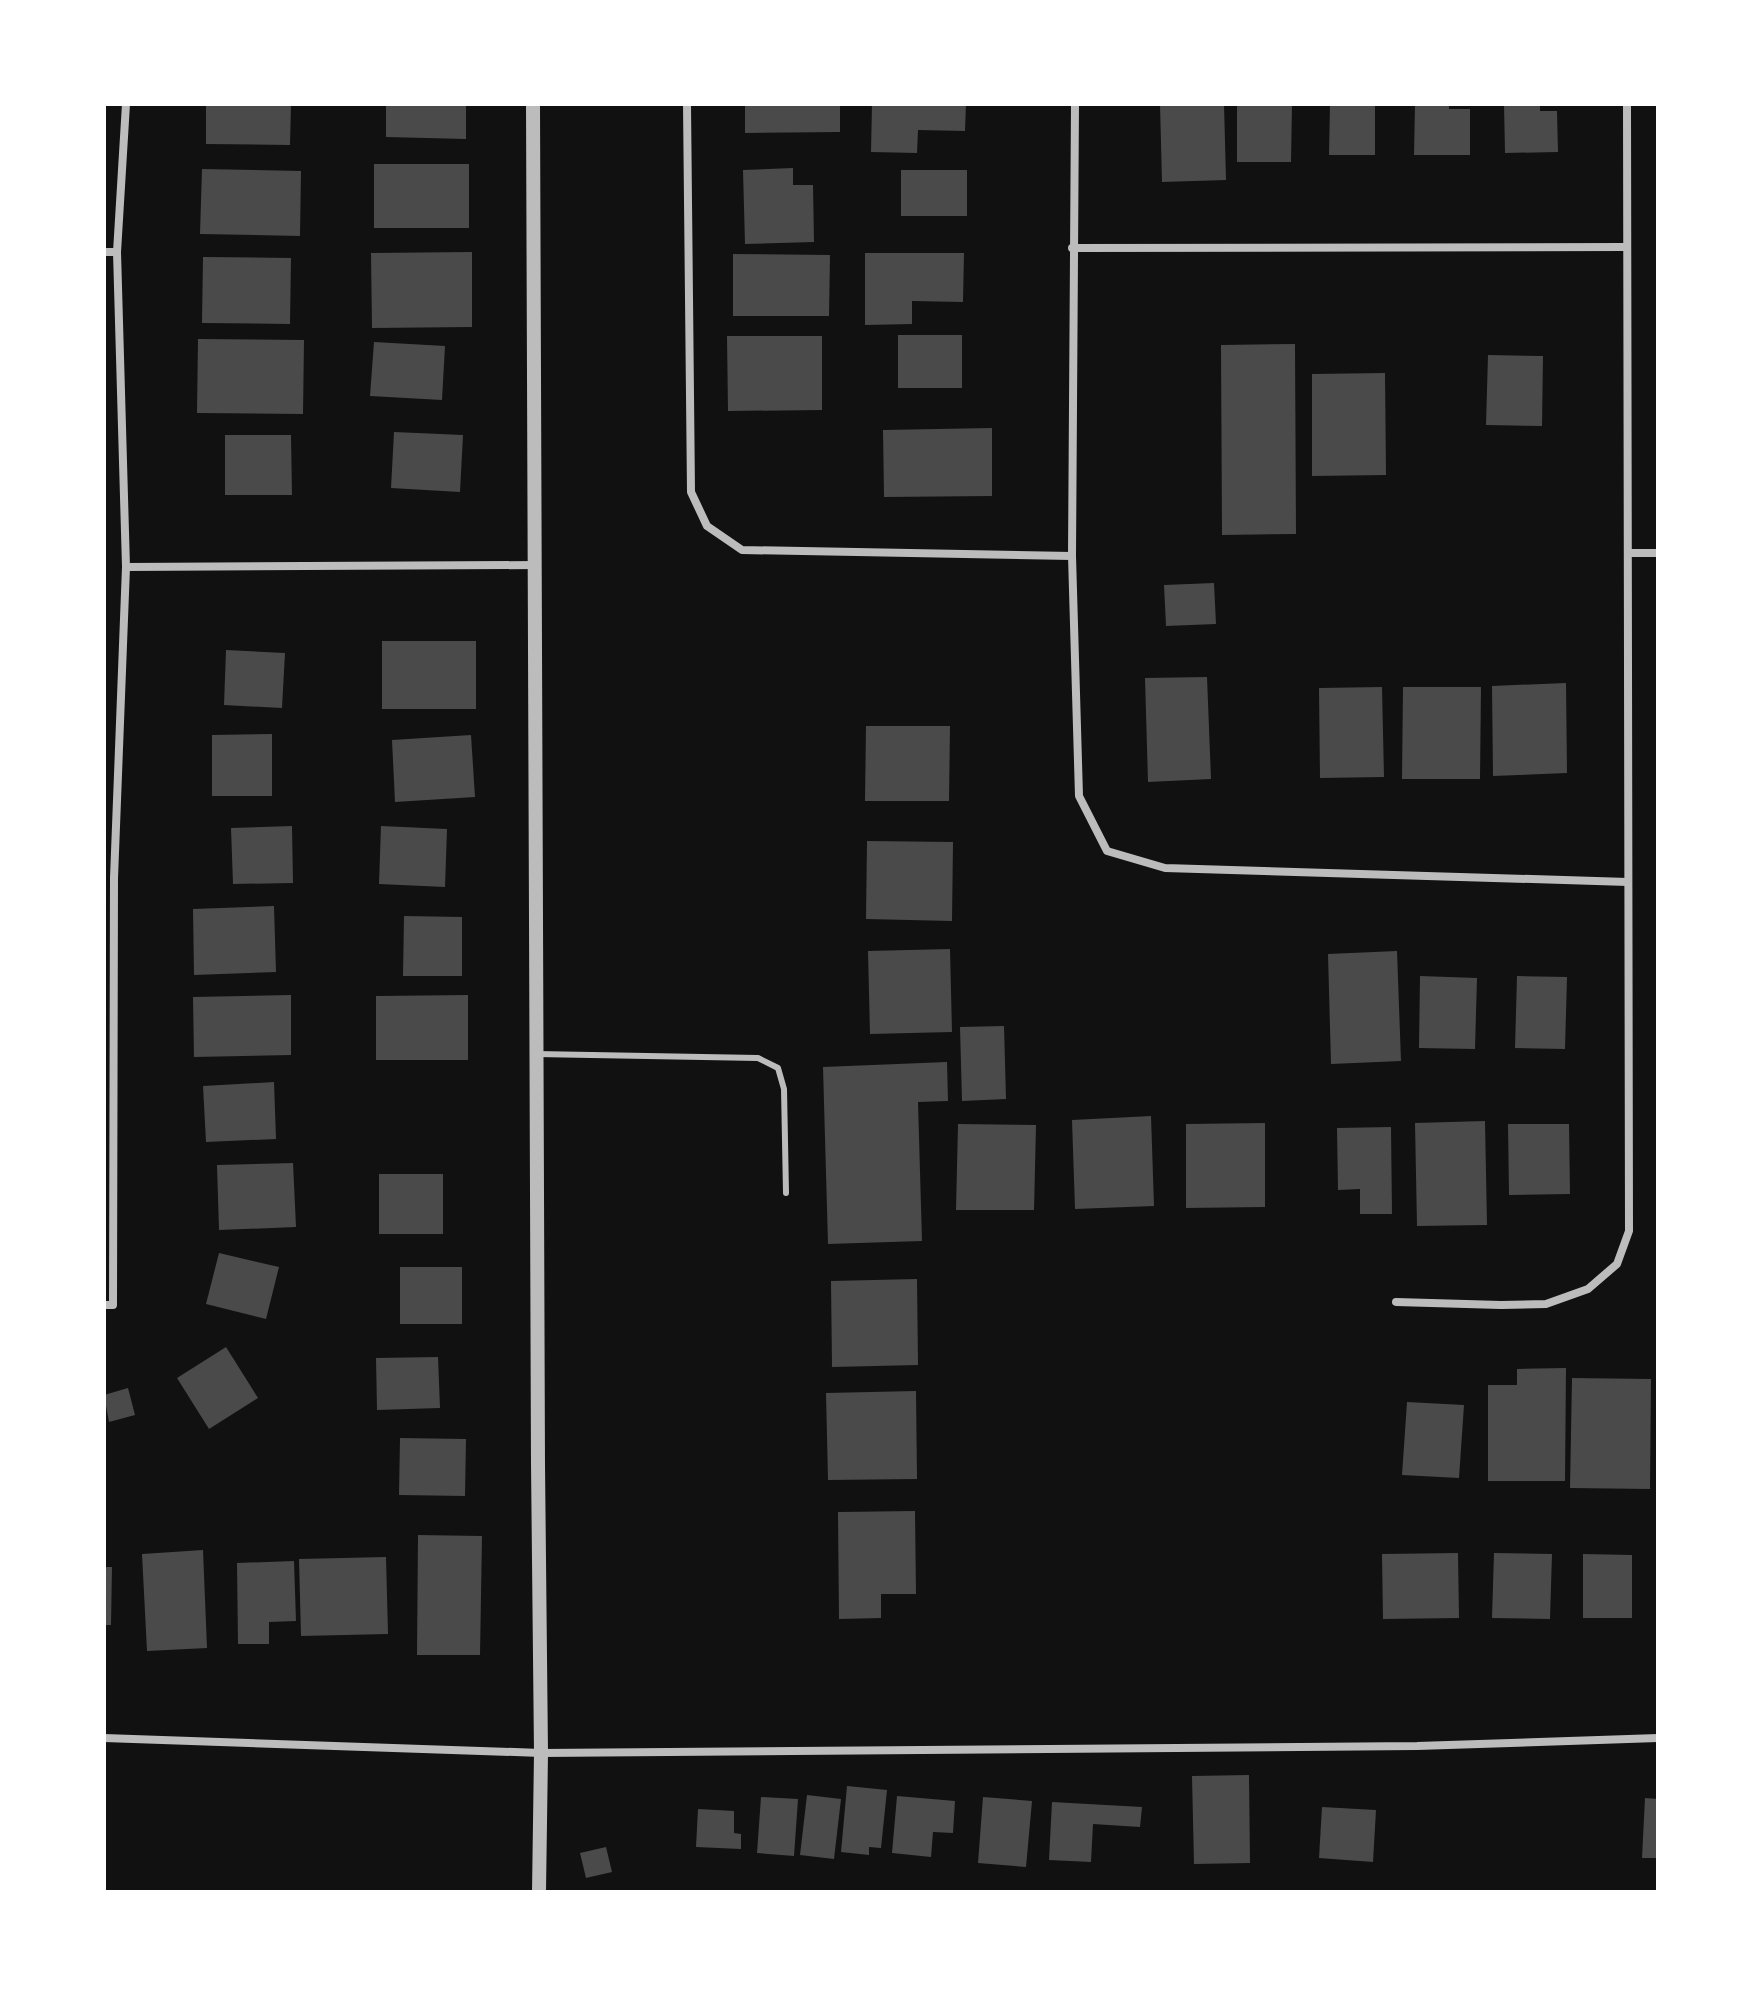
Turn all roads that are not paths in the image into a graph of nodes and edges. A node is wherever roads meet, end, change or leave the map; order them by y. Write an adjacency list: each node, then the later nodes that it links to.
1 (126, 104): 9 (street)
2 (533, 104): 13 (street)
3 (687, 104): 12 (street)
4 (1075, 104): 7 (street)
5 (1627, 104): 6 (street)
6 (1626, 247): 7 (street); 10 (street)
7 (1072, 248): 12 (street)
8 (104, 252): 9 (street)
9 (117, 252): 14 (street)
10 (1628, 553): 11 (street); 17 (street)
11 (1658, 553)
12 (1072, 556): 17 (street)
13 (535, 565): 14 (street); 18 (street)
14 (126, 567): 16 (street)
15 (104, 878): 16 (street)
16 (114, 878): 21 (street)
17 (1628, 882): 20 (street)
18 (536, 1054): 19 (lane); 24 (street)
19 (786, 1193)
20 (1396, 1302)
21 (104, 1305)
22 (104, 1738): 24 (street)
23 (1658, 1738): 24 (street)
24 (541, 1753): 25 (street)
25 (539, 1890)

